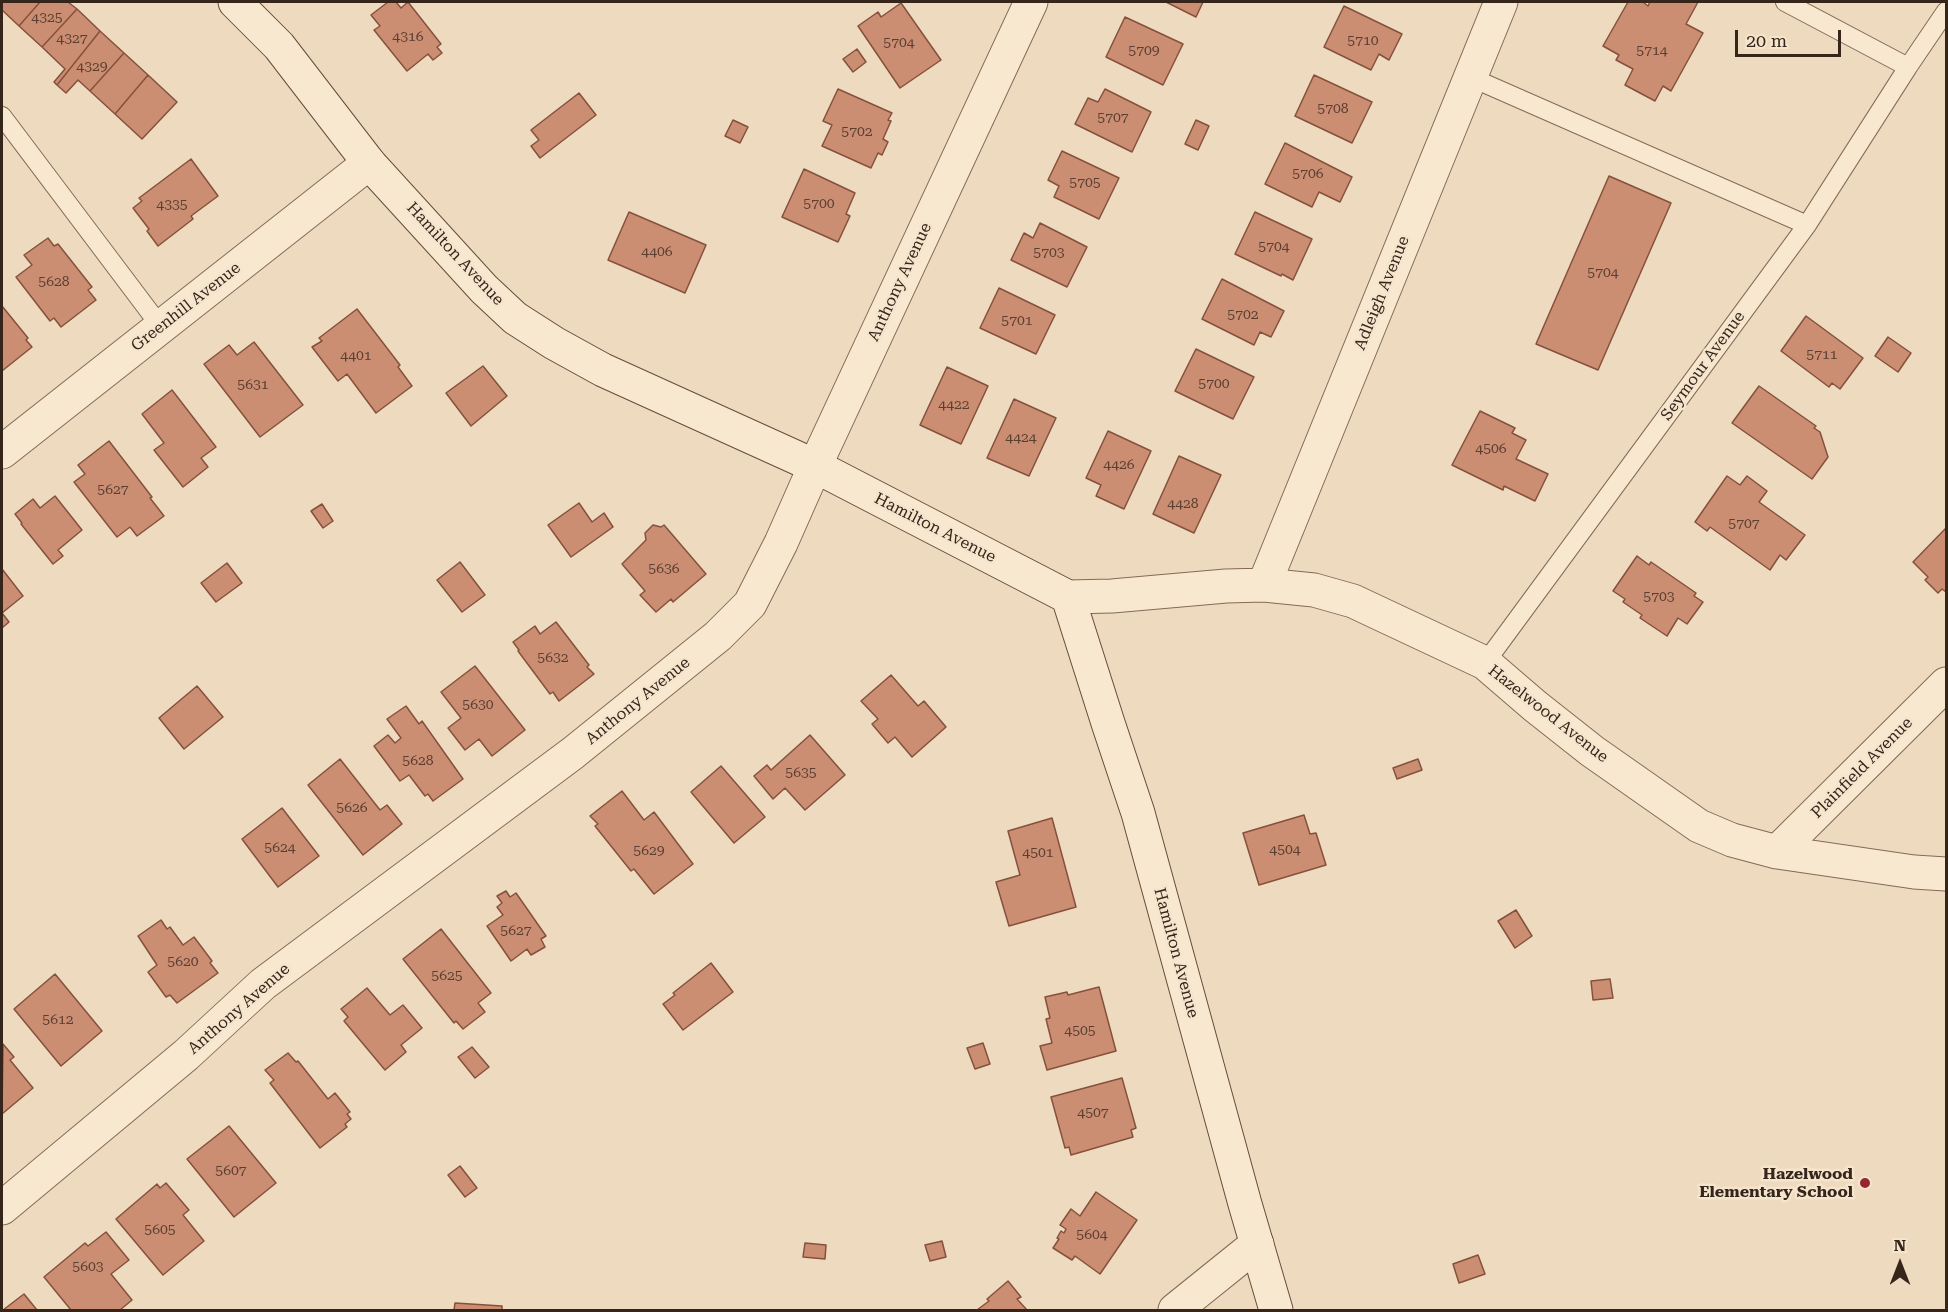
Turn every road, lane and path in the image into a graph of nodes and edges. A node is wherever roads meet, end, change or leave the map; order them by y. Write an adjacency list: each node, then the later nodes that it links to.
1 (235, 2): 9 (street, Hamilton Avenue)
2 (1031, 2): 13 (street, Anthony Avenue)
3 (1500, 2): 7 (street, Adleigh Avenue)
4 (1785, 2): 6 (lane)
5 (1947, 11): 6 (lane, Seymour Avenue)
6 (1910, 64): 10 (lane, Seymour Avenue)
7 (1470, 77): 10 (lane); 14 (street, Adleigh Avenue)
8 (2, 116): 11 (lane)
9 (369, 163): 11 (street, Greenhill Avenue); 13 (street, Hamilton Avenue)
10 (1807, 225): 16 (lane, Seymour Avenue)
11 (161, 327): 12 (street, Greenhill Avenue)
12 (2, 452)
13 (815, 466): 15 (street, Hamilton Avenue); 20 (street, Anthony Avenue)
14 (1264, 585): 15 (street, Hazelwood Avenue); 16 (street, Hazelwood Avenue)
15 (1068, 597): 21 (street, Hamilton Avenue)
16 (1485, 663): 18 (street, Hazelwood Avenue)
17 (1947, 684): 18 (street, Plainfield Avenue)
18 (1777, 852): 19 (street, Hazelwood Avenue)
19 (1947, 874)
20 (2, 1208)
21 (1257, 1244): 22 (street); 23 (street, Hamilton Avenue)
22 (1175, 1311)
23 (1276, 1311)

